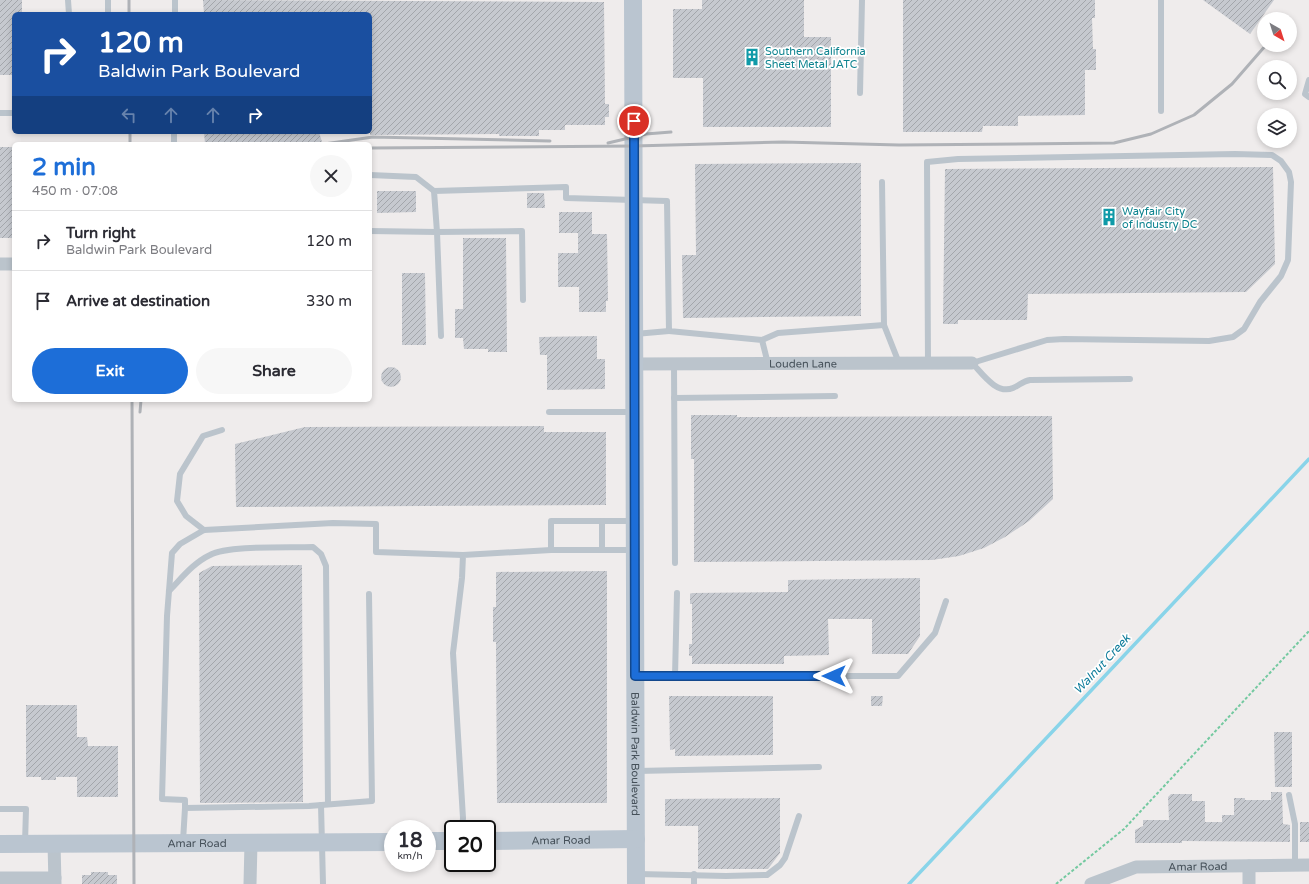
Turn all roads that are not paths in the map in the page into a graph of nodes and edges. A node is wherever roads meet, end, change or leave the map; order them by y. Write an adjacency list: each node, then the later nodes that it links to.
1 (68, 0): 7 (lane)
2 (108, 0): 8 (lane)
3 (175, 0): 9 (lane)
4 (633, 0): 19 (main road, Baldwin Park Boulevard)
5 (862, 0): 11 (lane)
6 (1161, 3): 13 (lane)
7 (69, 12)
8 (108, 12)
9 (175, 12)
10 (1309, 80): 12 (lane)
11 (860, 93)
12 (1309, 97)
13 (1161, 111)
14 (0, 113): 15 (lane)
15 (12, 113)
16 (372, 175): 18 (lane)
17 (882, 182): 25 (lane)
18 (434, 191): 19 (lane); 21 (lane)
19 (634, 199): 26 (lane); 27 (main road, Baldwin Park Boulevard)
20 (372, 231): 21 (lane)
21 (437, 232): 24 (lane); 28 (lane)
22 (0, 264): 23 (street)
23 (12, 264)
24 (523, 300)
25 (884, 325): 29 (lane); 30 (lane)
26 (669, 331): 27 (lane); 29 (lane)
27 (634, 334): 33 (main road, Baldwin Park Boulevard)
28 (441, 336)
29 (762, 340): 35 (lane)
30 (899, 363): 31 (street, Louden Lane); 35 (street, Louden Lane)
31 (928, 363): 32 (street, Louden Lane); 32 (lane)
32 (972, 363): 36 (lane)
33 (634, 364): 34 (street, Louden Lane); 40 (main road, Baldwin Park Boulevard)
34 (674, 364): 35 (street, Louden Lane); 38 (lane)
35 (768, 364)
36 (1130, 380)
37 (835, 396): 38 (lane)
38 (674, 398): 49 (lane)
39 (549, 412): 40 (lane)
40 (634, 412): 43 (main road, Baldwin Park Boulevard)
41 (222, 430): 44 (lane)
42 (602, 521): 43 (lane); 45 (lane); 46 (lane)
43 (634, 521): 47 (main road, Baldwin Park Boulevard)
44 (204, 530): 48 (lane); 50 (lane)
45 (551, 550): 46 (lane); 48 (lane)
46 (602, 550): 47 (lane)
47 (635, 550): 54 (main road, Baldwin Park Boulevard)
48 (463, 555): 63 (lane)
49 (675, 563)
50 (169, 592): 59 (lane); 60 (lane)
51 (369, 594): 59 (lane)
52 (677, 594): 55 (lane)
53 (946, 601): 55 (lane)
54 (635, 676): 55 (lane); 57 (main road, Baldwin Park Boulevard)
55 (675, 676)
56 (819, 767): 57 (lane)
57 (635, 771): 64 (main road, Baldwin Park Boulevard)
58 (1289, 795): 75 (lane)
59 (325, 805): 60 (lane); 66 (lane)
60 (185, 808): 70 (lane)
61 (0, 809): 68 (lane)
62 (799, 816): 76 (lane)
63 (463, 820)
64 (636, 839): 65 (main road, Amar Road); 78 (main road, Baldwin Park Boulevard)
65 (496, 841)
66 (321, 842): 67 (main road, Amar Road); 71 (main road, Amar Road); 81 (lane)
67 (384, 842)
68 (25, 843): 69 (main road, Amar Road); 72 (main road, Amar Road)
69 (54, 843): 70 (main road, Amar Road); 79 (street)
70 (183, 843): 71 (main road, Amar Road)
71 (250, 843): 80 (street)
72 (0, 844)
73 (1309, 865): 75 (street, Amar Road)
74 (1249, 866): 75 (street, Amar Road); 83 (street, Amar Road); 84 (street)
75 (1295, 866)
76 (694, 874): 78 (lane); 82 (lane)
77 (0, 878): 79 (street)
78 (636, 879)
79 (55, 881)
80 (250, 884)
81 (322, 884)
82 (694, 884)
83 (1091, 884)
84 (1249, 884)

